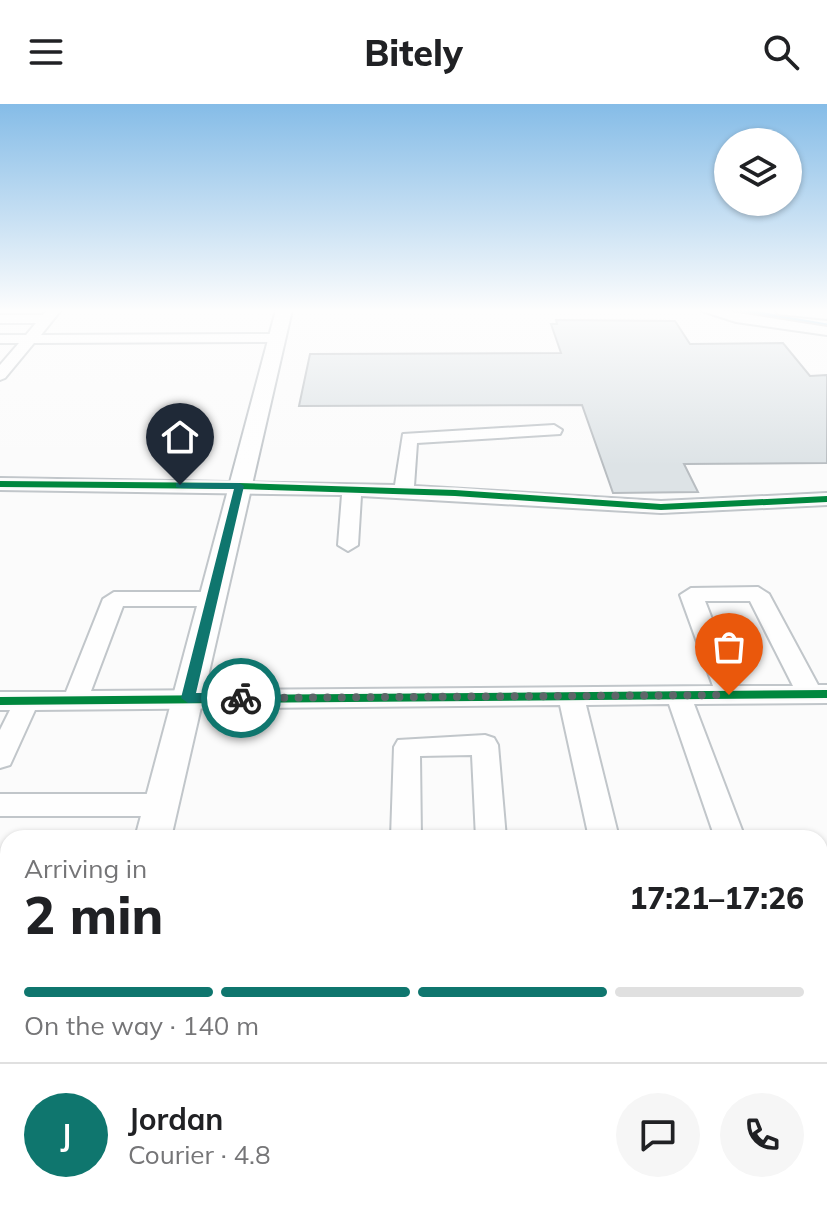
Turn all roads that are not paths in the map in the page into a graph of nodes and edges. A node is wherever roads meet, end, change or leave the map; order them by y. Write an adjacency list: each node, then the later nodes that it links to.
1 (271, 362): 4 (street)
2 (554, 430): 6 (street)
3 (0, 484): 4 (street)
4 (239, 486): 5 (street); 9 (street)
5 (352, 490): 6 (street); 8 (street)
6 (404, 492): 7 (street)
7 (827, 499)
8 (348, 545)
9 (212, 599): 14 (street); 16 (street)
10 (818, 694): 12 (street); 12 (street)
11 (678, 695): 12 (street); 13 (street); 25 (street)
12 (729, 695)
13 (571, 696): 14 (street); 24 (street)
14 (188, 698): 16 (street); 20 (street)
15 (27, 700): 16 (street); 17 (street); 18 (street)
16 (75, 700)
17 (0, 701)
18 (0, 758)
19 (0, 805): 20 (street)
20 (161, 805): 21 (street)
21 (155, 830)
22 (406, 830): 23 (street)
23 (490, 830)
24 (602, 830)
25 (727, 830)

